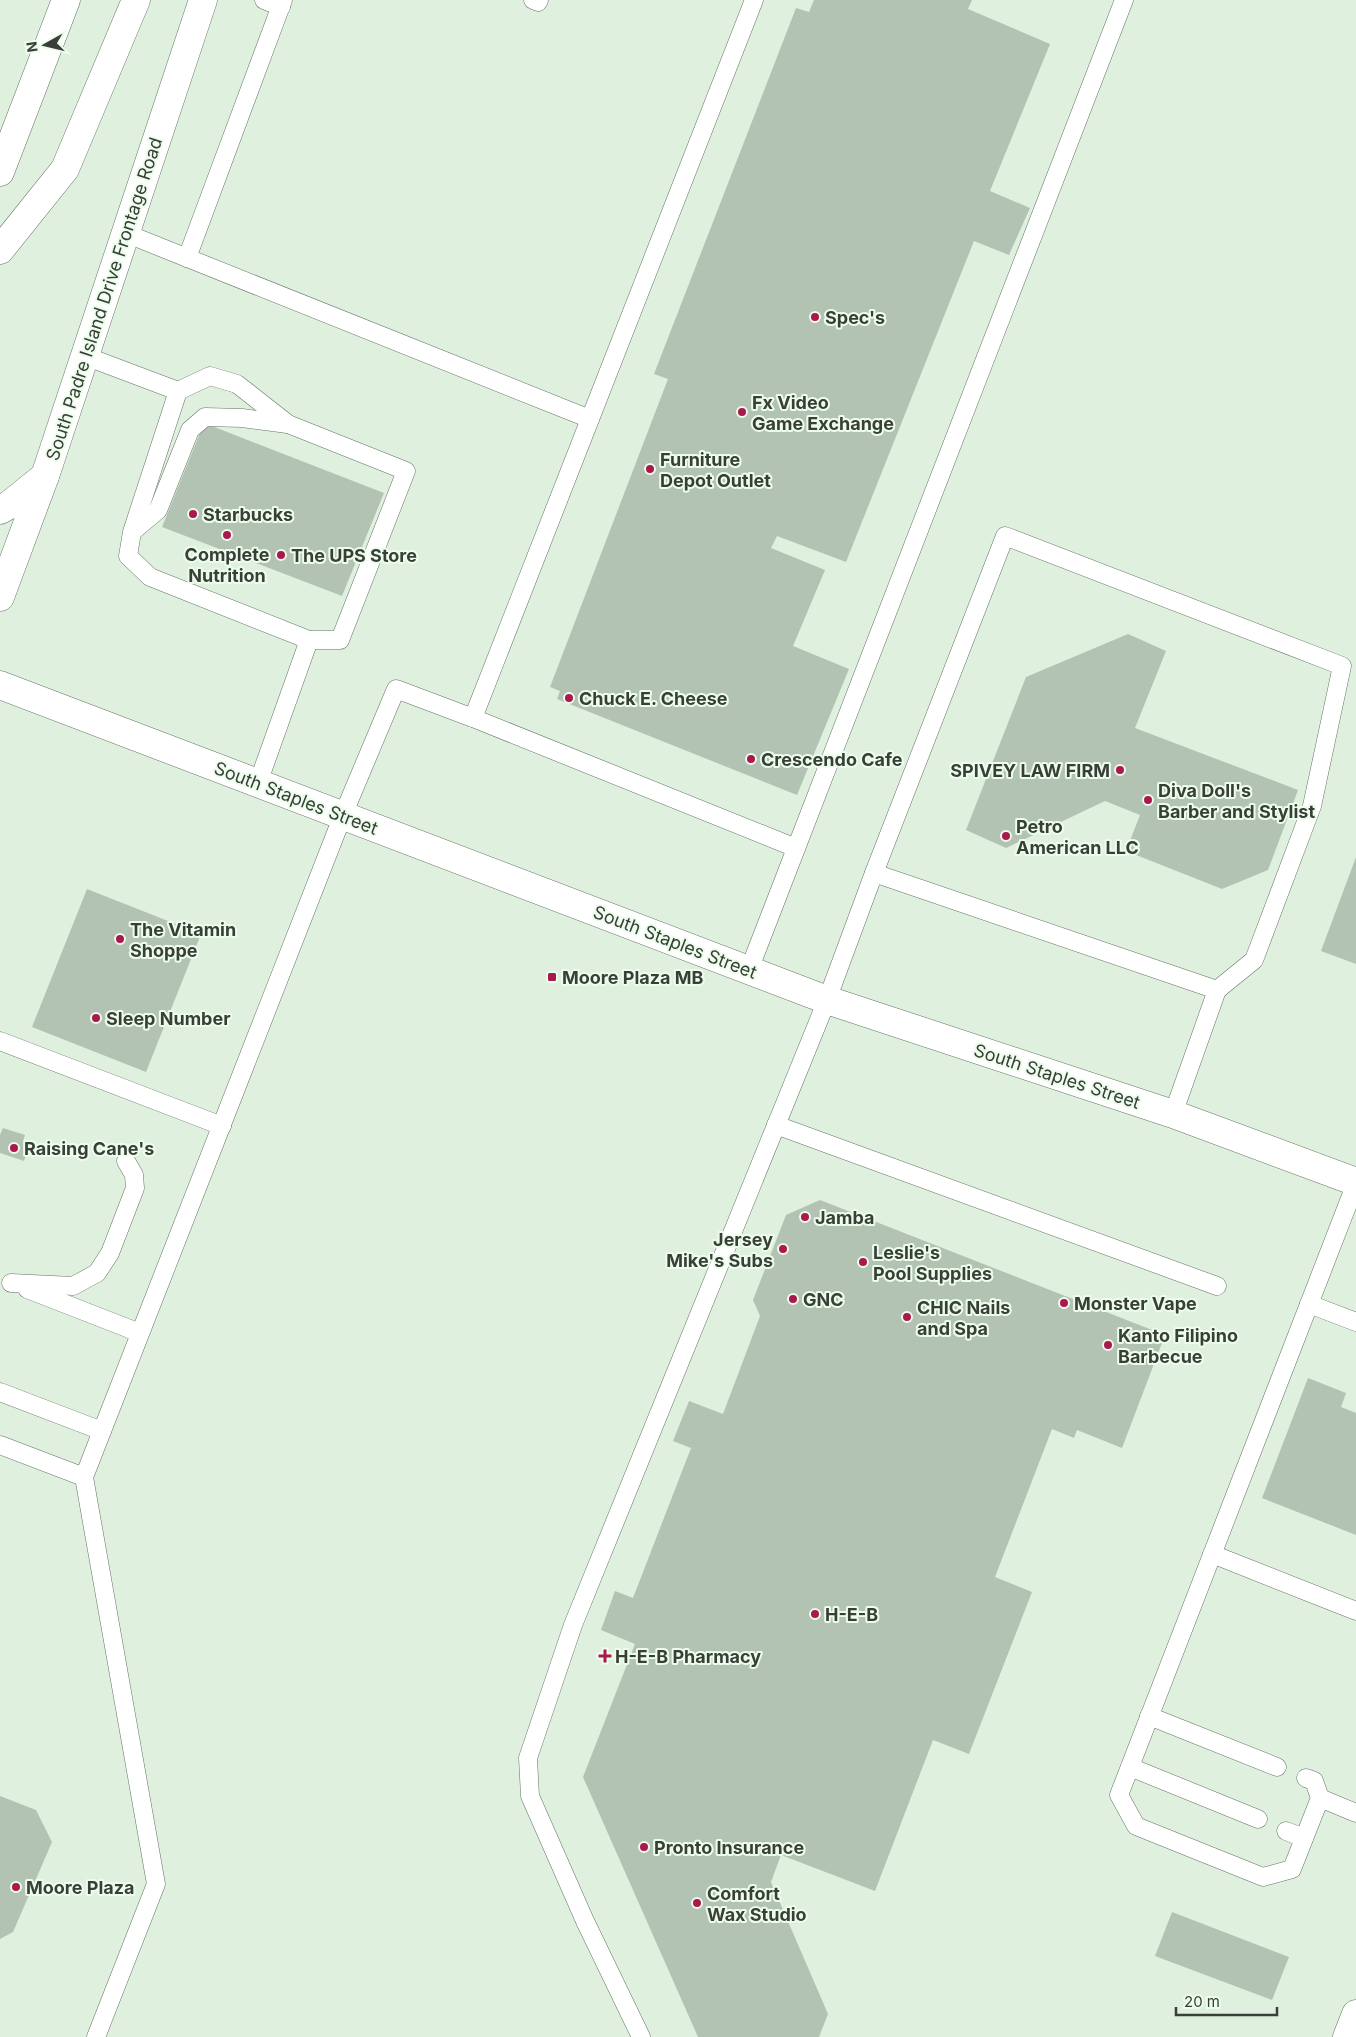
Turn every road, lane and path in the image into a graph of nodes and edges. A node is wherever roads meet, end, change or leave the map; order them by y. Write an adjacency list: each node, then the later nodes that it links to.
1 (66, 0): 10 (main road)
2 (136, 0): 12 (main road)
3 (203, 0): 11 (main road, South Padre Island Drive Frontage Road)
4 (264, 0): 9 (lane)
5 (533, 0): 6 (lane)
6 (539, 0)
7 (754, 0): 16 (lane)
8 (1124, 0): 27 (lane)
9 (282, 3): 13 (lane)
10 (0, 172)
11 (125, 233): 13 (lane); 14 (main road, South Padre Island Drive Frontage Road)
12 (0, 250)
13 (187, 258): 16 (lane)
14 (85, 356): 15 (lane); 18 (main road, South Padre Island Drive Frontage Road)
15 (178, 391): 17 (lane); 20 (lane)
16 (590, 419): 24 (lane)
17 (288, 424): 20 (lane); 22 (lane)
18 (45, 476): 19 (main road); 21 (main road, South Padre Island Drive Frontage Road)
19 (0, 510)
20 (132, 532): 22 (lane)
21 (0, 597)
22 (309, 640): 25 (lane)
23 (0, 685): 25 (main road, South Staples Street)
24 (474, 718): 26 (lane); 27 (lane)
25 (258, 783): 26 (main road, South Staples Street)
26 (343, 815): 29 (main road, South Staples Street); 35 (lane)
27 (796, 848): 29 (lane)
28 (874, 873): 30 (lane); 30 (lane); 31 (lane)
29 (749, 970): 31 (main road, South Staples Street)
30 (1217, 990): 33 (lane)
31 (827, 1000): 33 (main road, South Staples Street); 34 (lane)
32 (0, 1041): 35 (lane)
33 (1172, 1114): 37 (main road, South Staples Street)
34 (776, 1125): 39 (lane); 60 (lane)
35 (222, 1126): 42 (lane)
36 (126, 1161): 38 (lane)
37 (1356, 1182): 40 (lane)
38 (6, 1280): 42 (lane)
39 (1217, 1286)
40 (1309, 1304): 41 (lane); 47 (lane)
41 (1356, 1322)
42 (140, 1333): 44 (lane)
43 (0, 1392): 44 (lane)
44 (102, 1431): 46 (lane)
45 (0, 1445): 46 (lane)
46 (84, 1477): 59 (lane)
47 (1212, 1554): 48 (lane); 49 (lane)
48 (1356, 1611)
49 (1149, 1716): 50 (lane); 51 (lane)
50 (1130, 1767): 55 (lane); 57 (lane)
51 (1277, 1767)
52 (1306, 1778): 53 (lane)
53 (1320, 1798): 54 (lane); 57 (lane)
54 (1356, 1813)
55 (1258, 1819)
56 (1286, 1831): 57 (lane)
57 (1304, 1838)
58 (1356, 2014): 61 (main road)
59 (96, 2037)
60 (641, 2037)
61 (1347, 2037)

